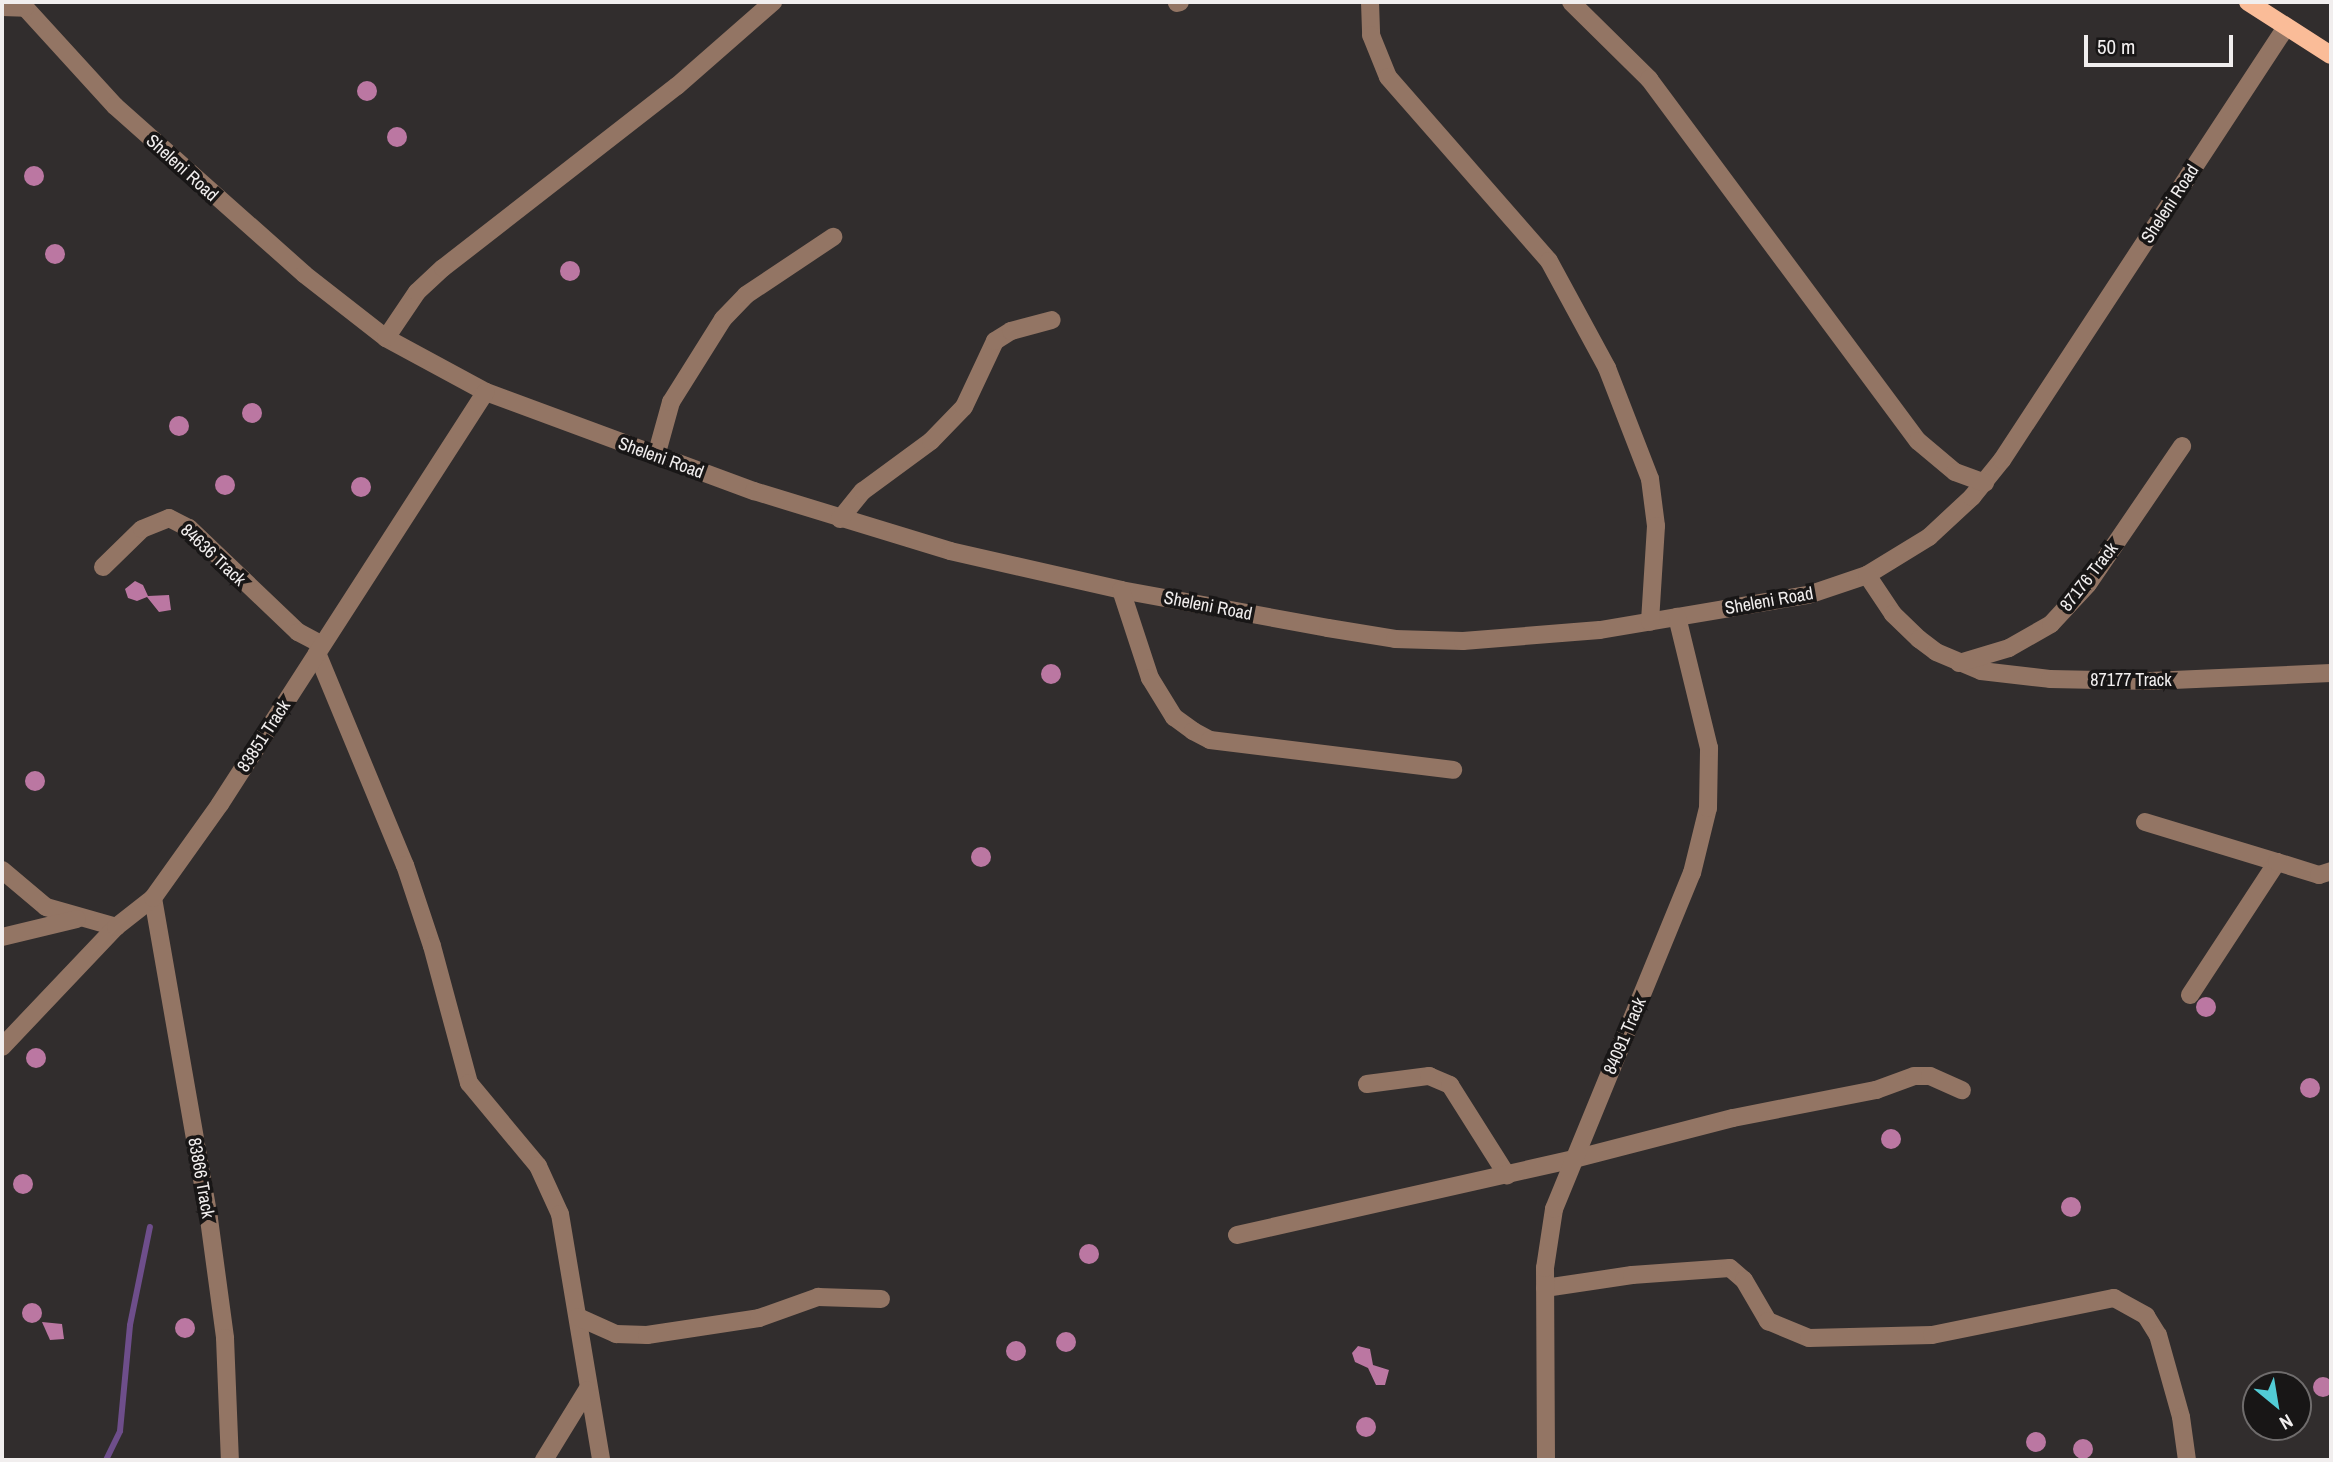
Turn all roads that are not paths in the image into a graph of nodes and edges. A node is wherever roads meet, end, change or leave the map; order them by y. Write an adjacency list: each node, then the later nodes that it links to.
1 (773, 2): 11 (street)
2 (1370, 2): 21 (street)
3 (1571, 2): 15 (street)
4 (2248, 2): 7 (main road)
5 (22, 5): 6 (street); 11 (street, Sheleni Road)
6 (2, 8)
7 (2286, 27): 8 (main road); 15 (street, Sheleni Road)
8 (2331, 55)
9 (833, 237): 14 (street)
10 (1052, 320): 16 (street)
11 (386, 338): 12 (street, Sheleni Road)
12 (486, 392): 14 (street, Sheleni Road); 22 (street, 83851 Track)
13 (2182, 446): 23 (street, 87176 Track)
14 (656, 456): 16 (street, Sheleni Road)
15 (1985, 483): 18 (street, Sheleni Road)
16 (840, 519): 19 (street, Sheleni Road)
17 (103, 567): 22 (street, 84636 Track)
18 (1867, 575): 20 (street, Sheleni Road); 23 (street, 87177 Track)
19 (1121, 590): 21 (street, Sheleni Road); 25 (street)
20 (1677, 617): 21 (street, Sheleni Road); 38 (street, 84091 Track)
21 (1650, 622)
22 (320, 649): 30 (street, 83851 Track); 43 (street)
23 (1958, 663): 24 (street, 87177 Track)
24 (2331, 673)
25 (1453, 770)
26 (2145, 822): 27 (street)
27 (2277, 862): 29 (street); 34 (street)
28 (2, 870): 31 (street)
29 (2331, 872)
30 (153, 898): 32 (street, 83851 Track); 45 (street, 83866 Track)
31 (82, 918): 32 (street); 33 (street)
32 (116, 927): 35 (street, 83851 Track)
33 (2, 937)
34 (2190, 995)
35 (2, 1046)
36 (1367, 1084): 39 (street)
37 (1962, 1090): 38 (street)
38 (1574, 1159): 39 (street); 41 (street, 84091 Track)
39 (1507, 1175): 40 (street)
40 (1237, 1235)
41 (1545, 1288): 48 (street, 84091 Track); 49 (street)
42 (881, 1299): 43 (street)
43 (578, 1317): 44 (street)
44 (587, 1390): 46 (street); 47 (street)
45 (230, 1460)
46 (544, 1460)
47 (601, 1460)
48 (1546, 1460)
49 (2186, 1460)

